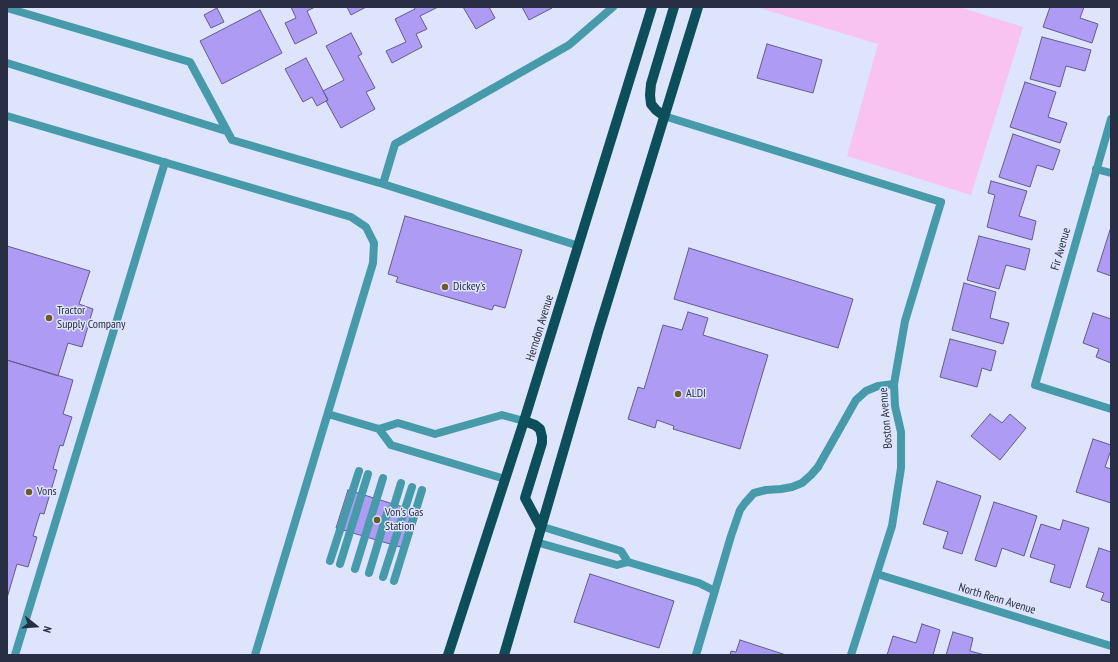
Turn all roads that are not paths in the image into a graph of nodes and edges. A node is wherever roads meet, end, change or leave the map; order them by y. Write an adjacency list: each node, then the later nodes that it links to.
1 (613, 7): 14 (street)
2 (652, 7): 15 (main road, Herndon Avenue)
3 (674, 7): 8 (main road)
4 (698, 7): 8 (main road)
5 (7, 8): 10 (street)
6 (7, 63): 10 (street)
7 (7, 116): 11 (street)
8 (664, 116): 16 (street, Boston Avenue); 28 (main road)
9 (1111, 119): 12 (street, Fir Avenue)
10 (226, 131): 14 (street)
11 (165, 162): 18 (street); 40 (street)
12 (1096, 169): 13 (street); 17 (street, Fir Avenue)
13 (1111, 173)
14 (383, 184): 15 (street)
15 (579, 246): 19 (main road, Herndon Avenue)
16 (894, 384): 35 (street, Boston Avenue); 38 (street)
17 (1111, 409)
18 (328, 414): 20 (street); 41 (street)
19 (524, 421): 20 (street); 24 (main road, Herndon Avenue); 28 (main road)
20 (378, 429): 24 (street)
21 (359, 471): 30 (street)
22 (368, 474): 32 (street)
23 (383, 478): 33 (street)
24 (505, 479): 42 (main road, Herndon Avenue)
25 (401, 483): 34 (street)
26 (412, 486): 36 (street)
27 (422, 490): 37 (street)
28 (540, 526): 29 (main road); 31 (street)
29 (536, 542): 31 (street); 43 (main road)
30 (330, 561)
31 (628, 562): 38 (street)
32 (340, 564)
33 (355, 569)
34 (369, 573)
35 (877, 574): 39 (street, North Renn Avenue); 45 (street, Boston Avenue)
36 (383, 577)
37 (394, 581)
38 (715, 591): 44 (street)
39 (1111, 646)
40 (15, 655)
41 (255, 655)
42 (448, 655)
43 (504, 655)
44 (696, 655)
45 (851, 655)

